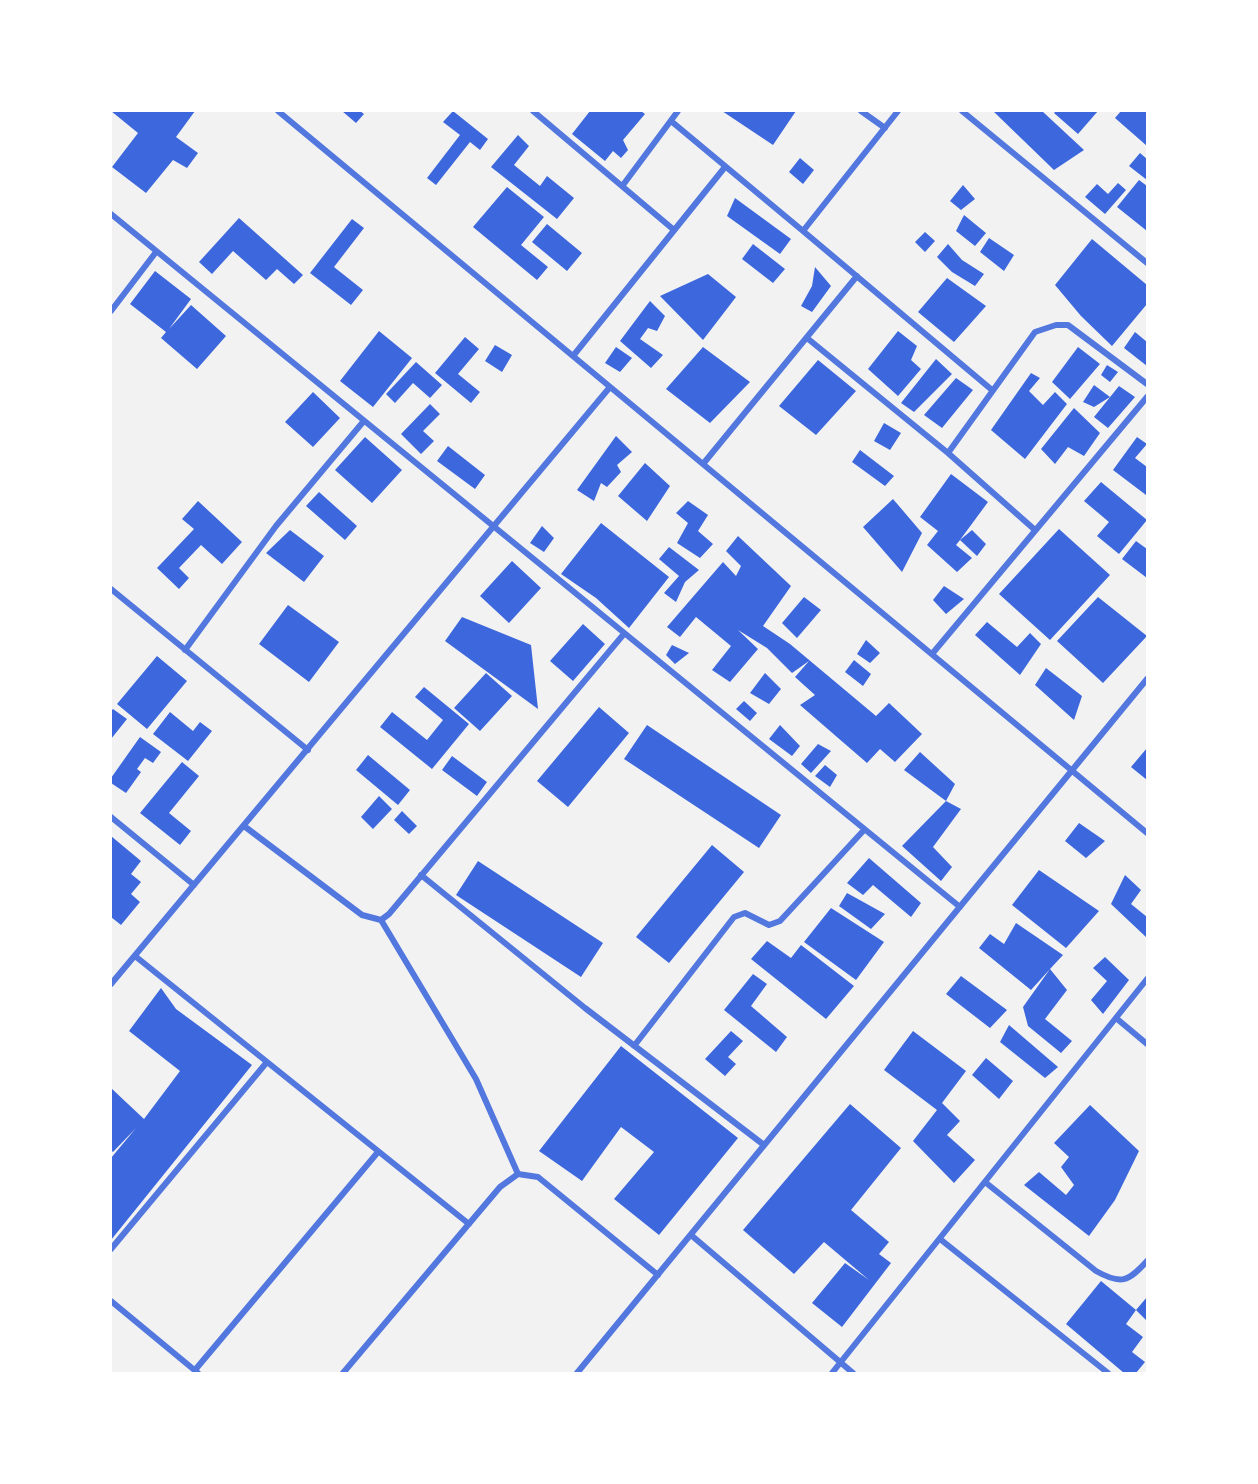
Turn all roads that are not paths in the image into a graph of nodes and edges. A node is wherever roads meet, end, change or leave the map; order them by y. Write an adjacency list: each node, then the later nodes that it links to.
1 (533, 111): 10 (street)
2 (678, 111): 7 (street)
3 (861, 111): 8 (street)
4 (898, 111): 8 (street)
5 (962, 111): 15 (street)
6 (282, 112): 19 (street)
7 (671, 121): 9 (street); 10 (street)
8 (885, 128): 13 (street)
9 (724, 167): 12 (street); 13 (street)
10 (623, 185): 12 (street)
11 (111, 214): 14 (street)
12 (674, 230): 19 (street)
13 (803, 231): 16 (street)
14 (156, 252): 17 (street); 24 (street)
15 (1147, 263)
16 (857, 276): 18 (street); 22 (street)
17 (111, 311)
18 (807, 338): 25 (street); 26 (street)
19 (573, 356): 21 (street)
20 (1147, 384): 22 (street)
21 (610, 387): 26 (street); 27 (street)
22 (992, 390): 25 (street)
23 (1147, 397): 28 (street)
24 (363, 422): 27 (street); 31 (street)
25 (948, 453): 28 (street)
26 (703, 464): 32 (street)
27 (493, 528): 30 (street); 34 (street)
28 (1035, 530): 32 (street)
29 (111, 589): 31 (street)
30 (623, 634): 38 (street); 40 (street)
31 (185, 650): 34 (street)
32 (932, 654): 35 (street)
33 (1147, 679): 35 (street)
34 (308, 750): 37 (street)
35 (1072, 771): 39 (street); 42 (street)
36 (111, 817): 41 (street)
37 (244, 826): 41 (street); 43 (street)
38 (864, 830): 42 (street); 49 (street)
39 (1147, 833)
40 (422, 875): 43 (street); 49 (street)
41 (194, 885): 44 (street)
42 (960, 907): 51 (street)
43 (381, 920): 53 (street)
44 (135, 956): 46 (street); 50 (street)
45 (1147, 979): 47 (street)
46 (111, 984)
47 (1116, 1018): 48 (street); 54 (street)
48 (1147, 1044)
49 (634, 1046): 51 (street)
50 (267, 1062): 52 (street); 58 (street)
51 (764, 1145): 56 (street)
52 (378, 1152): 55 (street); 63 (street)
53 (518, 1174): 55 (street); 60 (street)
54 (985, 1182): 57 (street); 59 (street)
55 (469, 1224): 64 (street)
56 (691, 1235): 60 (street); 62 (street)
57 (939, 1239): 62 (street); 68 (street)
58 (111, 1249)
59 (1147, 1261)
60 (658, 1275): 65 (street)
61 (111, 1301): 63 (street)
62 (841, 1362): 66 (street); 67 (street)
63 (196, 1372)
64 (343, 1373)
65 (577, 1373)
66 (832, 1373)
67 (853, 1373)
68 (1108, 1373)

